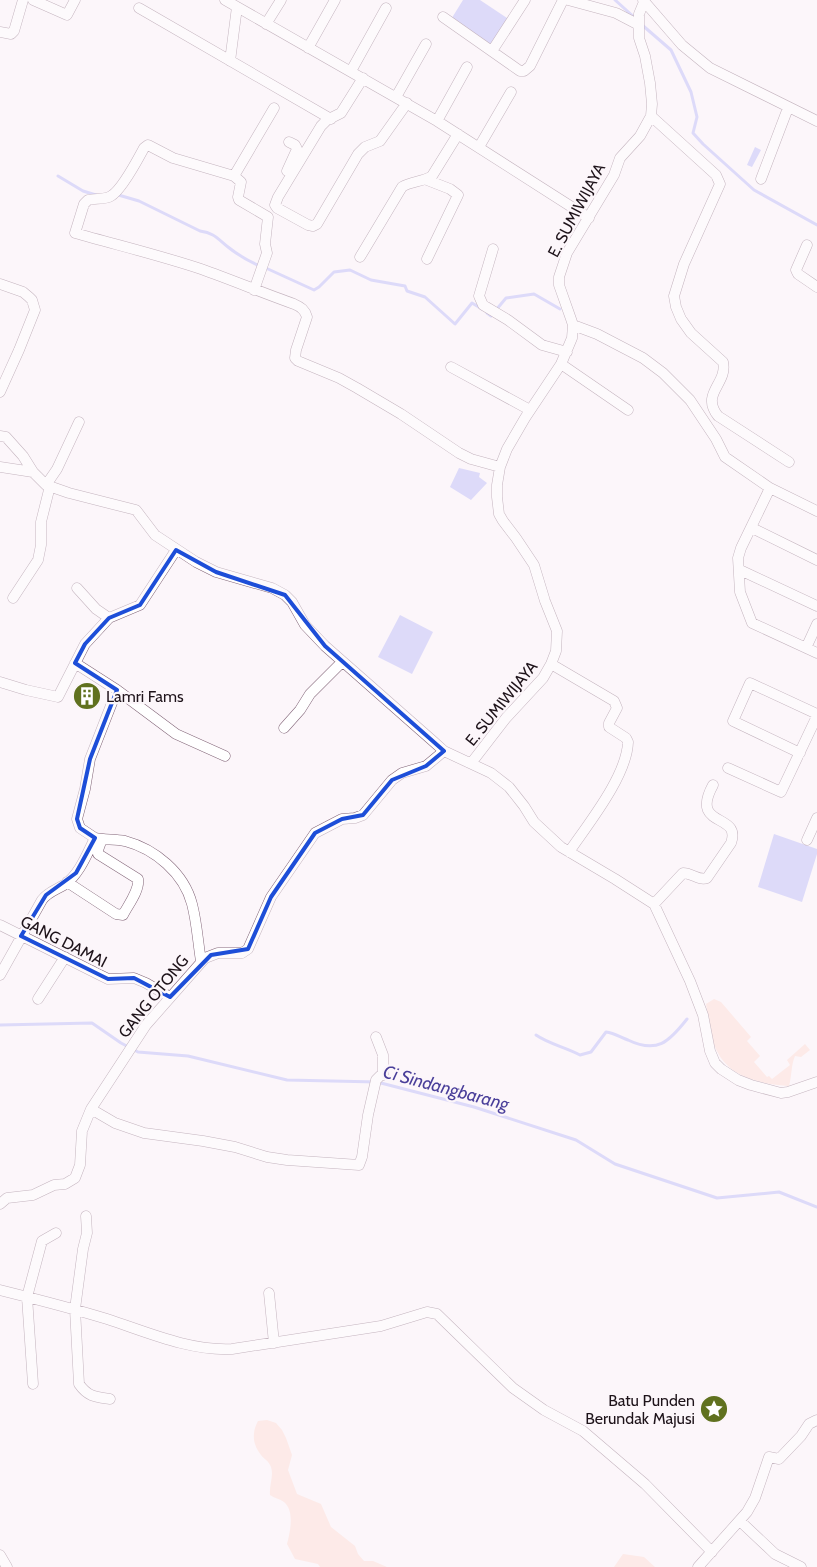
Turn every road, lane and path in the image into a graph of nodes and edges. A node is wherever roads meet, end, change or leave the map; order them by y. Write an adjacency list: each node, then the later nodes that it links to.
1 (23, 0): 17 (street)
2 (34, 0): 3 (street)
3 (75, 0)
4 (225, 0): 11 (street)
5 (281, 0): 16 (street)
6 (335, 0): 19 (street)
7 (525, 0): 20 (street)
8 (563, 0): 20 (street)
9 (568, 0): 15 (street)
10 (644, 1): 15 (street); 29 (street)
11 (237, 7): 16 (street); 21 (street)
12 (139, 8): 21 (street)
13 (386, 8): 23 (street)
14 (443, 17): 20 (street)
15 (639, 21): 30 (street)
16 (266, 24): 19 (street)
17 (0, 32)
18 (426, 44): 26 (street)
19 (308, 48): 23 (street)
20 (492, 51)
21 (230, 61): 31 (street)
22 (467, 67): 32 (street)
23 (351, 71): 24 (street)
24 (363, 78): 26 (street); 31 (street)
25 (511, 92): 36 (street)
26 (396, 97): 27 (street)
27 (407, 103): 31 (street); 32 (street)
28 (274, 108): 37 (street)
29 (788, 108): 33 (street); 38 (street)
30 (651, 116): 41 (street, E. SUMIWIJAYA); 59 (street)
31 (330, 119)
32 (437, 121): 34 (street)
33 (817, 121)
34 (458, 134): 36 (street); 39 (street)
35 (289, 142): 40 (street)
36 (479, 147): 41 (street)
37 (234, 176): 40 (street); 48 (street)
38 (761, 179)
39 (426, 180): 44 (street); 45 (street)
40 (266, 214): 48 (street)
41 (589, 218): 49 (street, E. SUMIWIJAYA)
42 (807, 246): 47 (street)
43 (493, 249): 50 (street)
44 (360, 257)
45 (427, 260)
46 (0, 284): 53 (street)
47 (817, 287)
48 (254, 290): 61 (street)
49 (573, 325): 50 (street, E. SUMIWIJAYA); 64 (street)
50 (567, 352): 51 (street, E. SUMIWIJAYA)
51 (561, 364): 55 (street, E. SUMIWIJAYA); 56 (street)
52 (451, 367): 55 (street)
53 (3, 375): 54 (street)
54 (0, 392)
55 (530, 410): 61 (street, E. SUMIWIJAYA)
56 (628, 410)
57 (79, 422): 63 (street)
58 (0, 436): 62 (street)
59 (789, 462)
60 (0, 467): 62 (street)
61 (500, 467): 79 (street, E. SUMIWIJAYA)
62 (33, 472): 63 (street)
63 (48, 485): 67 (street); 71 (street)
64 (770, 488): 65 (street); 66 (street)
65 (817, 511)
66 (752, 528): 68 (street); 69 (street)
67 (176, 550): 73 (street); 77 (street)
68 (817, 560)
69 (740, 570): 72 (street); 75 (street)
70 (77, 588): 73 (street)
71 (13, 598)
72 (817, 606)
73 (110, 618): 78 (street)
74 (817, 624): 75 (street)
75 (806, 648): 76 (street)
76 (817, 653)
77 (342, 662): 83 (street); 84 (street)
78 (75, 663): 80 (street); 81 (street)
79 (551, 664): 87 (street, E. SUMIWIJAYA); 93 (street)
80 (0, 682)
81 (117, 690): 86 (street); 91 (street)
82 (817, 715): 85 (street); 85 (street)
83 (284, 728)
84 (444, 751): 87 (street); 99 (street, GANG OTONG)
85 (800, 753): 88 (street)
86 (225, 756)
87 (472, 762): 93 (street, E. SUMIWIJAYA)
88 (728, 768)
89 (713, 785): 95 (street)
90 (817, 818): 92 (street)
91 (98, 839): 94 (street); 94 (street); 99 (street)
92 (807, 840)
93 (569, 852): 95 (street, E. SUMIWIJAYA)
94 (67, 882): 97 (street)
95 (654, 904): 104 (street)
96 (0, 925): 97 (street, GANG DAMAI)
97 (21, 936): 98 (street, GANG DAMAI); 100 (street)
98 (65, 957): 101 (street, GANG DAMAI); 102 (street)
99 (201, 962): 101 (street, GANG OTONG)
100 (0, 975)
101 (170, 997): 105 (street, GANG OTONG)
102 (38, 999)
103 (376, 1037): 105 (street)
104 (817, 1082)
105 (91, 1109): 106 (street, GANG OTONG)
106 (0, 1204)
107 (86, 1216): 112 (street)
108 (56, 1233): 111 (street)
109 (0, 1290): 111 (street)
110 (269, 1293): 113 (street)
111 (27, 1297): 112 (street); 114 (street)
112 (75, 1309): 113 (street); 115 (street)
113 (274, 1343): 118 (street)
114 (33, 1384)
115 (110, 1400)
116 (817, 1420): 117 (street)
117 (740, 1521): 118 (street); 122 (street)
118 (712, 1552): 121 (street)
119 (0, 1555): 120 (street)
120 (7, 1567)
121 (698, 1567)
122 (800, 1567)

